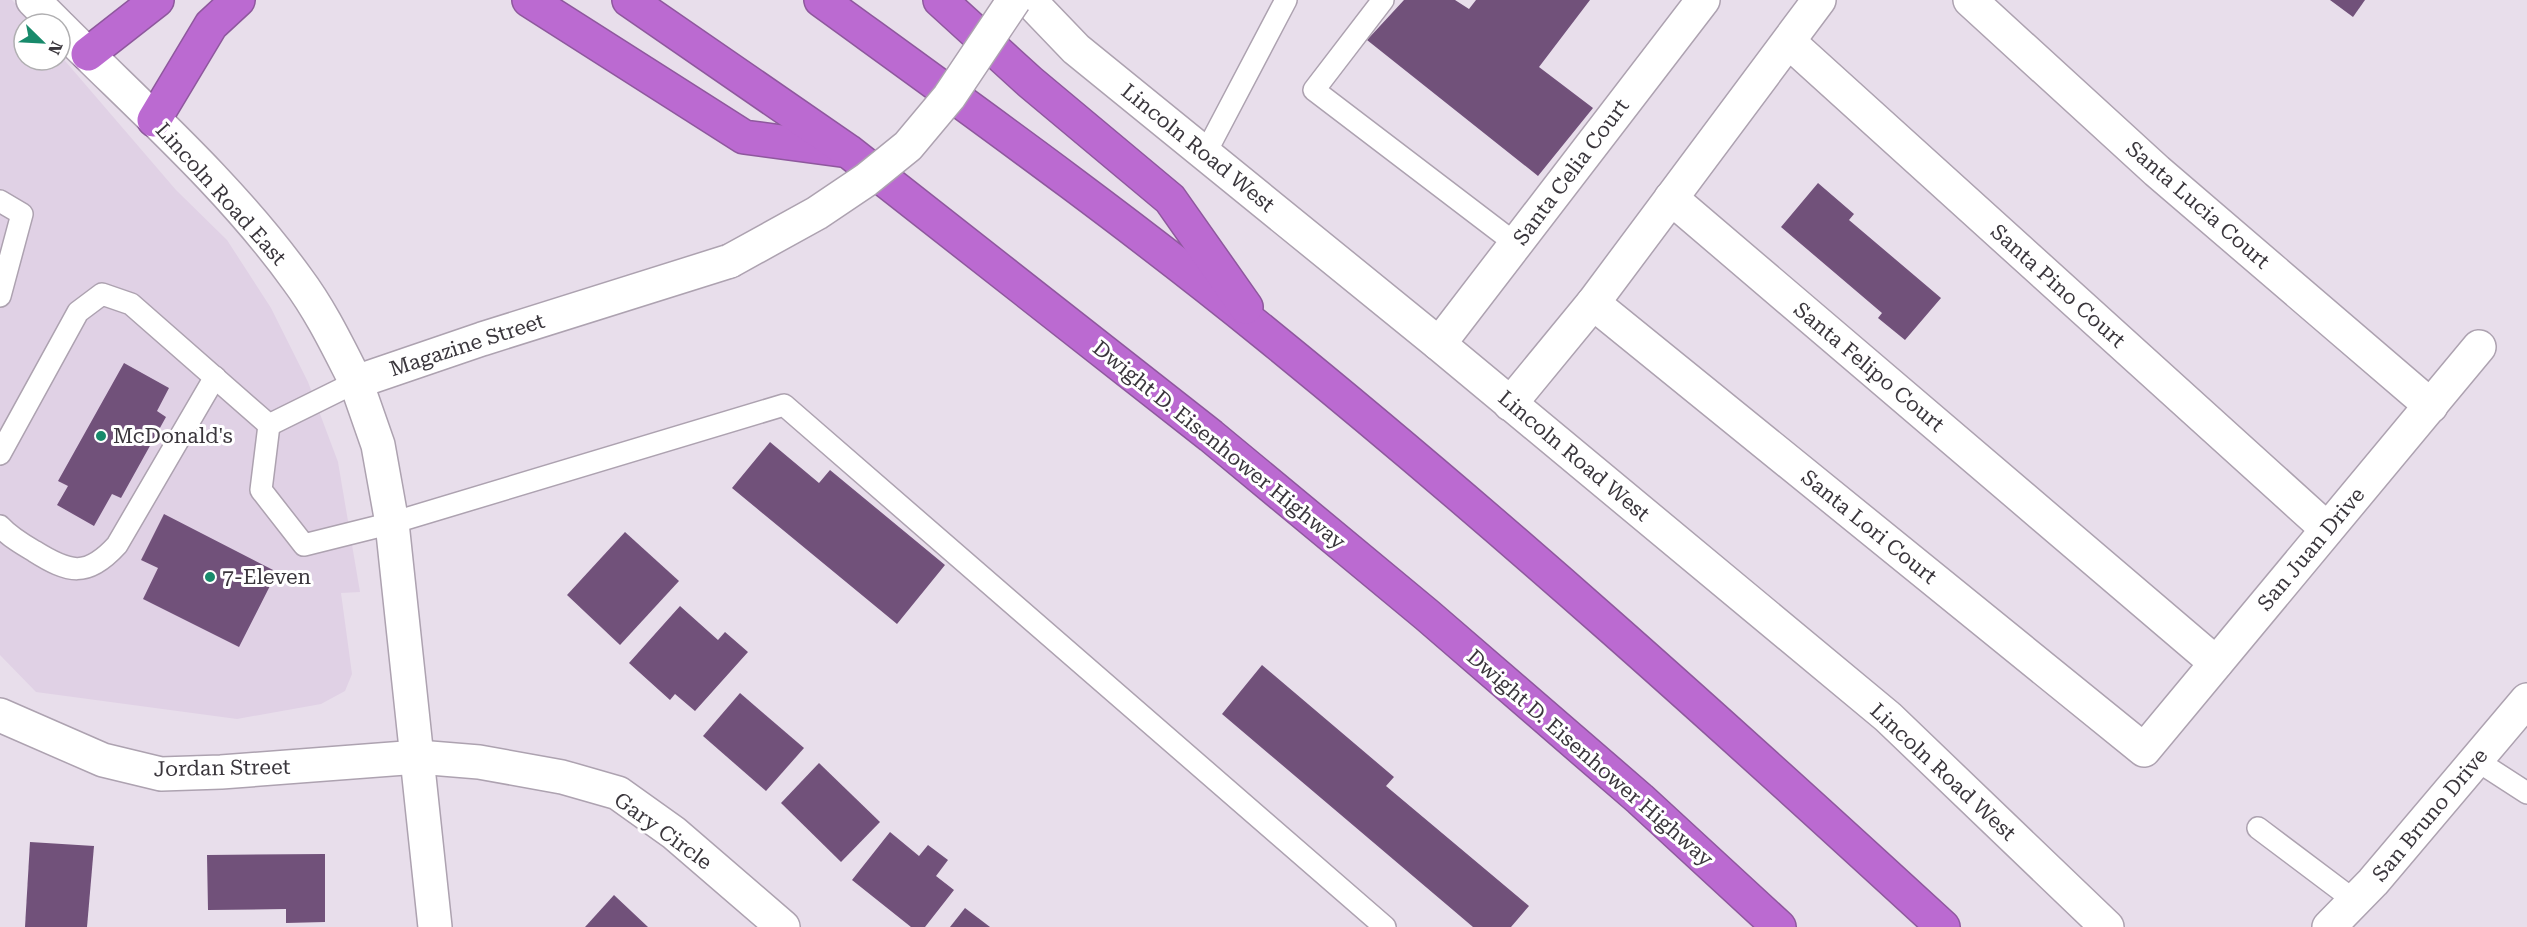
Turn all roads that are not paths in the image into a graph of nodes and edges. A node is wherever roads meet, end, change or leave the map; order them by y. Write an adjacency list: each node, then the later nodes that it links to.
1 (33, 0): 15 (street, Lincoln Road East)
2 (157, 0): 18 (highway)
3 (238, 0): 19 (highway)
4 (529, 0): 20 (highway)
5 (629, 0): 20 (highway, Dwight D. Eisenhower Highway)
6 (821, 0): 27 (highway)
7 (940, 0): 27 (highway)
8 (1014, 0): 31 (street, Magazine Street, bridge)
9 (1029, 0): 21 (street, Lincoln Road West)
10 (1286, 0): 21 (lane)
11 (1383, 0): 24 (lane)
12 (1702, 0): 24 (street, Santa Celia Court)
13 (1819, 0): 17 (street)
14 (1970, 0): 33 (street, Santa Lucia Court)
15 (45, 12)
16 (72, 38): 18 (street, Lincoln Road East)
17 (1789, 42): 22 (street); 38 (street, Santa Pino Court)
18 (88, 54): 19 (street, Lincoln Road East)
19 (154, 120): 31 (street, Lincoln Road East)
20 (848, 151): 51 (highway, Dwight D. Eisenhower Highway)
21 (1205, 154): 28 (street, Lincoln Road West)
22 (1671, 198): 26 (street); 39 (street, Santa Felipo Court)
23 (0, 201): 25 (lane)
24 (1516, 244): 28 (street, Santa Celia Court)
25 (0, 296)
26 (1593, 303): 32 (street); 42 (street, Santa Lori Court)
27 (1264, 333): 52 (highway)
28 (1439, 344): 32 (street, Lincoln Road West)
29 (2479, 347): 33 (street, San Juan Drive)
30 (215, 377): 34 (lane); 35 (lane); 37 (lane)
31 (356, 382): 34 (lane); 36 (street)
32 (1510, 404): 53 (street, Lincoln Road West)
33 (2431, 405): 38 (street, San Juan Drive)
34 (269, 425): 36 (lane)
35 (0, 454)
36 (392, 523): 43 (street); 50 (lane)
37 (0, 526)
38 (2327, 530): 39 (street, San Juan Drive)
39 (2217, 663): 42 (street, San Juan Drive)
40 (2527, 700): 44 (street, San Bruno Drive)
41 (0, 715): 43 (street, Jordan Street)
42 (2144, 750)
43 (418, 757): 48 (street); 49 (street, Gary Circle)
44 (2476, 760): 45 (lane); 47 (street, San Bruno Drive)
45 (2527, 793)
46 (2258, 828): 47 (lane)
47 (2355, 901): 54 (street, San Bruno Drive)
48 (435, 927)
49 (783, 927)
50 (1385, 927)
51 (1779, 927)
52 (1943, 927)
53 (2107, 927)
54 (2329, 927)

